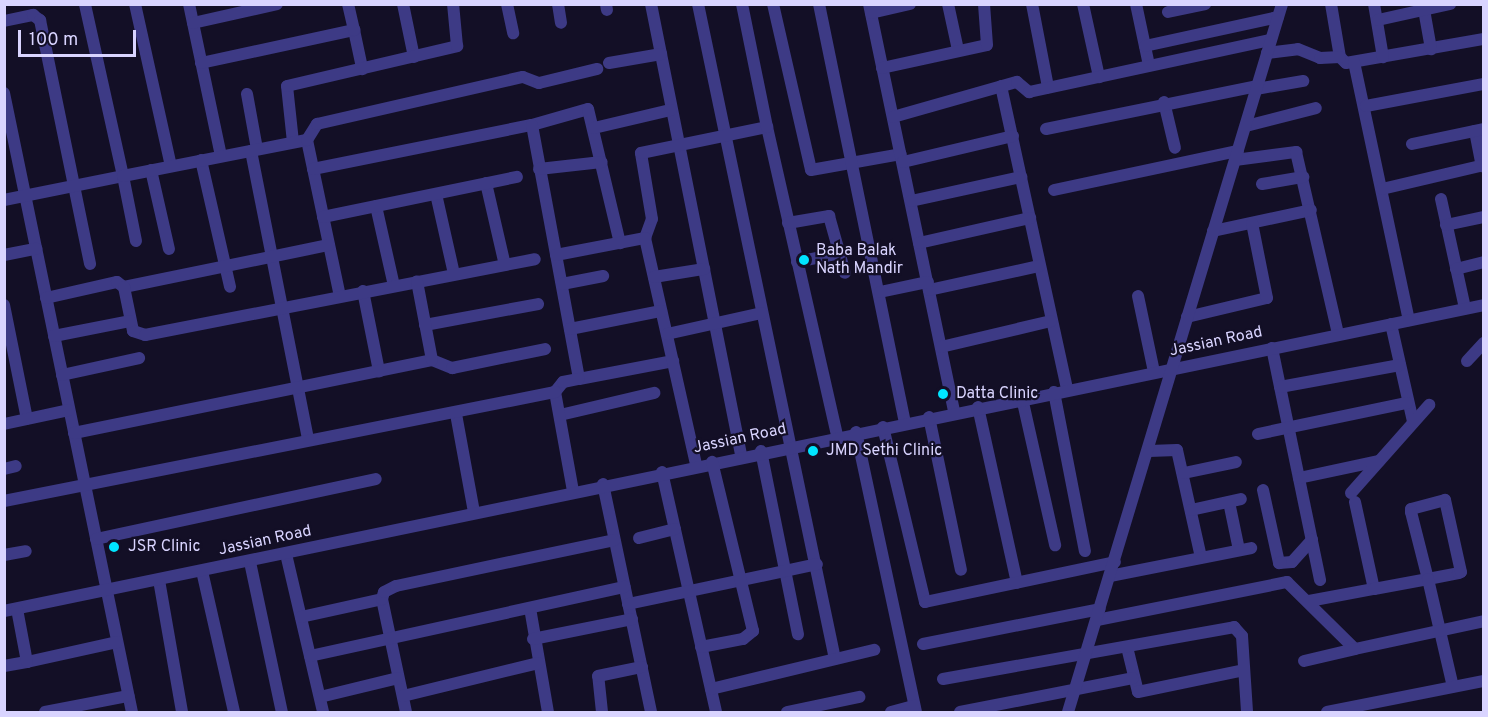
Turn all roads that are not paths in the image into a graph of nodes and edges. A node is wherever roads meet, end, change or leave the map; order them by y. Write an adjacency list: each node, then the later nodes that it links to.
1 (85, 4): 89 (street)
2 (135, 4): 84 (street)
3 (189, 4): 31 (street)
4 (277, 4): 31 (street)
5 (348, 4): 33 (street)
6 (403, 4): 41 (street)
7 (453, 4): 41 (street)
8 (507, 4): 34 (street)
9 (558, 4): 32 (street)
10 (651, 4): 40 (street)
11 (698, 4): 70 (street)
12 (773, 4): 83 (street)
13 (819, 4): 83 (street)
14 (910, 4): 26 (street)
15 (948, 4): 39 (street)
16 (984, 4): 39 (street)
17 (1032, 4): 55 (street)
18 (1083, 4): 51 (street)
19 (1136, 4): 36 (street)
20 (1205, 4): 28 (street)
21 (1331, 4): 42 (street)
22 (1374, 4): 29 (street)
23 (1450, 4): 25 (street)
24 (743, 5): 66 (street)
25 (1424, 7): 29 (street); 38 (street)
26 (870, 9): 48 (street)
27 (1280, 11): 36 (street); 37 (street)
28 (1167, 12)
29 (1378, 20): 43 (street)
30 (4, 21): 95 (street)
31 (193, 23): 45 (street)
32 (561, 23)
33 (354, 30): 45 (street); 49 (street)
34 (513, 33)
35 (1484, 39): 38 (street)
36 (1145, 46): 47 (street)
37 (1268, 46): 42 (street); 47 (street); 56 (street)
38 (1431, 49): 43 (street)
39 (958, 50): 48 (street)
40 (661, 54): 46 (street); 62 (street)
41 (414, 57): 49 (street)
42 (1340, 57): 44 (street)
43 (1383, 57): 44 (street)
44 (1354, 62): 60 (street)
45 (201, 63): 79 (street)
46 (609, 63)
47 (1149, 65): 51 (street)
48 (882, 68): 63 (street)
49 (362, 69): 73 (street)
50 (597, 69): 72 (street)
51 (1099, 77): 55 (street)
52 (1303, 81): 56 (street)
53 (1484, 84): 60 (street)
54 (1001, 86): 55 (street); 63 (street); 71 (street)
55 (1048, 87)
56 (1257, 87): 59 (street); 65 (street)
57 (4, 93): 99 (street)
58 (247, 94): 77 (street)
59 (1164, 102): 68 (street); 76 (street)
60 (1366, 106): 96 (street)
61 (1316, 108): 65 (street)
62 (671, 111): 67 (street); 74 (street)
63 (893, 117): 80 (street)
64 (532, 125): 67 (street); 86 (street); 87 (street)
65 (1246, 126): 78 (street)
66 (767, 127): 70 (street); 108 (street)
67 (594, 128): 82 (street)
68 (1046, 129)
69 (1479, 130): 75 (street); 85 (street)
70 (724, 134): 74 (street); 153 (street)
71 (1013, 136): 80 (street); 91 (street)
72 (307, 140): 73 (street); 86 (street)
73 (293, 142): 77 (street)
74 (678, 143): 112 (street); 130 (street)
75 (1412, 144)
76 (1174, 147)
77 (254, 150): 79 (street); 122 (street)
78 (1237, 155): 92 (street); 97 (street); 111 (street)
79 (221, 156): 81 (street)
80 (902, 158): 83 (street); 102 (street)
81 (201, 160): 84 (street); 128 (street)
82 (602, 162): 87 (street); 114 (street)
83 (851, 165): 143 (street)
84 (171, 166): 88 (street)
85 (1483, 166): 96 (street)
86 (313, 169): 105 (street)
87 (539, 169): 121 (street)
88 (151, 170): 89 (street); 118 (street)
89 (123, 176): 95 (street); 113 (street)
90 (517, 177): 93 (street)
91 (1021, 177): 102 (street); 107 (street)
92 (1303, 177): 94 (street); 104 (street)
93 (486, 183): 98 (street); 127 (street)
94 (1262, 184)
95 (75, 186): 99 (street); 126 (street)
96 (1383, 189): 155 (street)
97 (1054, 190)
98 (436, 194): 103 (street); 133 (street)
99 (25, 196): 101 (street); 117 (street)
100 (1441, 199): 110 (street)
101 (4, 200)
102 (911, 201): 115 (street)
103 (376, 206): 105 (street); 138 (street)
104 (1311, 210): 109 (street); 163 (street)
105 (323, 217): 116 (street)
106 (1484, 217): 110 (street)
107 (1030, 218): 115 (street); 129 (street)
108 (788, 223): 119 (street); 124 (street)
109 (1252, 223): 111 (street); 154 (street)
110 (1446, 225): 131 (street)
111 (1213, 231): 154 (street)
112 (645, 238): 114 (street); 135 (street)
113 (136, 241)
114 (620, 243): 121 (street)
115 (919, 243): 139 (street)
116 (329, 245): 122 (street); 144 (street)
117 (36, 249): 120 (street); 146 (street)
118 (169, 249)
119 (840, 253): 124 (street); 132 (street)
120 (4, 255)
121 (556, 255): 137 (street)
122 (274, 256): 128 (street); 150 (street)
123 (535, 259): 127 (street)
124 (797, 262): 202 (street)
125 (1484, 262): 131 (street)
126 (90, 264)
127 (505, 264): 133 (street)
128 (224, 266): 140 (street); 141 (street)
129 (1039, 266): 139 (street); 157 (street)
130 (704, 269): 135 (street); 158 (street)
131 (1456, 269): 151 (street)
132 (845, 273)
133 (454, 274): 136 (street)
134 (603, 276): 137 (street)
135 (654, 277): 152 (street)
136 (417, 281): 138 (street); 160 (street)
137 (562, 284): 161 (street)
138 (394, 285): 142 (street)
139 (928, 286): 143 (street); 166 (street)
140 (124, 287): 146 (street); 156 (street)
141 (230, 287)
142 (363, 291): 144 (street); 175 (street)
143 (880, 292): 194 (street)
144 (340, 296): 150 (street)
145 (1138, 296): 176 (street)
146 (46, 298): 164 (street)
147 (538, 304): 160 (street)
148 (1484, 304): 151 (street, Jassian Road)
149 (4, 305): 193 (street)
150 (284, 306): 156 (street); 179 (street)
151 (1465, 308): 155 (street, Jassian Road)
152 (661, 311): 161 (street); 162 (street)
153 (762, 313): 158 (street); 204 (street)
154 (1187, 317): 174 (street)
155 (1409, 320): 159 (street, Jassian Road)
156 (130, 321): 164 (street)
157 (1051, 321): 166 (street); 181 (street)
158 (715, 323): 162 (street); 207 (street)
159 (1391, 324): 163 (street, Jassian Road); 173 (street)
160 (425, 325): 170 (street)
161 (570, 329): 178 (street)
162 (667, 334): 171 (street)
163 (1338, 334): 167 (street, Jassian Road)
164 (54, 336): 177 (street)
165 (1484, 343): 172 (street)
166 (941, 347): 189 (street)
167 (1272, 348): 174 (street, Jassian Road); 180 (street)
168 (545, 349): 170 (street)
169 (139, 358): 177 (street)
170 (432, 360): 175 (street)
171 (673, 361): 178 (street); 211 (street)
172 (1467, 361)
173 (1400, 365): 180 (street); 185 (street)
174 (1171, 368): 176 (street, Jassian Road); 205 (street)
175 (379, 371): 179 (street)
176 (1154, 372): 181 (street, Jassian Road)
177 (62, 375): 188 (street)
178 (579, 379): 182 (street)
179 (299, 387): 200 (street); 203 (street)
180 (1280, 387): 198 (street)
181 (1061, 391): 184 (street, Jassian Road); 230 (street)
182 (555, 392): 190 (street); 191 (street)
183 (654, 393): 191 (street)
184 (1022, 398): 187 (street, Jassian Road); 228 (street)
185 (1407, 403): 195 (street); 198 (street)
186 (1429, 405): 195 (street)
187 (978, 407): 189 (street, Jassian Road); 245 (street)
188 (69, 410): 193 (street); 200 (street)
189 (954, 412): 192 (street, Jassian Road)
190 (456, 414): 203 (street); 222 (street)
191 (560, 415): 218 (street)
192 (929, 417): 194 (street, Jassian Road); 238 (street)
193 (27, 419): 196 (street)
194 (904, 422): 197 (street, Jassian Road)
195 (1413, 422): 208 (street)
196 (4, 424)
197 (883, 427): 199 (street, Jassian Road); 245 (street)
198 (1288, 428): 201 (street); 214 (street)
199 (856, 432): 202 (street, Jassian Road); 289 (street)
200 (74, 433): 217 (street)
201 (1258, 434)
202 (837, 436): 204 (street, Jassian Road)
203 (308, 439): 217 (street)
204 (789, 446): 206 (street, Jassian Road); 236 (street)
205 (1149, 451): 213 (street); 235 (street)
206 (761, 452): 207 (street, Jassian Road); 239 (street)
207 (741, 455): 209 (street, Jassian Road)
208 (1379, 461): 214 (street); 247 (street)
209 (712, 462): 211 (street, Jassian Road); 244 (street)
210 (1236, 462): 213 (street)
211 (696, 465): 212 (street, Jassian Road)
212 (662, 472): 216 (street, Jassian Road); 223 (street)
213 (1184, 473): 221 (street)
214 (1299, 478): 227 (street)
215 (376, 479): 224 (street)
216 (603, 484): 218 (street, Jassian Road); 226 (street)
217 (85, 486): 220 (street); 224 (street)
218 (573, 490): 222 (street, Jassian Road)
219 (1263, 490): 227 (street)
220 (4, 501)
221 (1191, 510): 233 (street); 233 (street)
222 (474, 512): 231 (street, Jassian Road)
223 (675, 529): 225 (street); 249 (street)
224 (96, 538): 248 (street)
225 (639, 538)
226 (614, 540): 246 (street); 250 (street)
227 (1312, 540): 243 (street)
228 (1055, 545)
229 (26, 551): 232 (street)
230 (1085, 551)
231 (286, 554): 234 (street, Jassian Road); 256 (street)
232 (4, 555)
233 (1201, 557): 240 (street)
234 (250, 562): 237 (street, Jassian Road); 294 (street)
235 (1115, 562): 240 (street); 245 (street)
236 (817, 564): 239 (street); 271 (street)
237 (202, 570): 242 (street, Jassian Road); 293 (street)
238 (961, 570)
239 (785, 571): 244 (street); 260 (street)
240 (1110, 576): 255 (street)
241 (1428, 579): 241 (street); 247 (street); 259 (street)
242 (159, 580): 248 (street, Jassian Road); 292 (street)
243 (1320, 580)
244 (741, 581): 249 (street); 265 (street)
245 (1017, 583)
246 (625, 587): 252 (street); 253 (street)
247 (1374, 589): 251 (street)
248 (105, 591): 254 (street, Jassian Road); 263 (street)
249 (689, 592): 252 (street); 265 (street)
250 (382, 599): 256 (street); 261 (street)
251 (1309, 601): 255 (street); 267 (street)
252 (628, 604): 257 (street)
253 (530, 608): 261 (street); 262 (street)
254 (11, 610): 273 (street)
255 (1098, 615): 264 (street); 269 (street)
256 (301, 617): 270 (street)
257 (632, 619): 262 (street); 276 (street)
258 (1484, 621): 259 (street)
259 (1440, 631): 267 (street); 282 (street)
260 (798, 634)
261 (391, 639): 270 (street); 278 (street)
262 (533, 639): 274 (street)
263 (117, 642): 273 (street); 285 (street)
264 (923, 644)
265 (701, 647): 283 (street)
266 (1127, 647): 269 (street); 277 (street); 279 (street)
267 (1355, 649): 272 (street)
268 (874, 650): 271 (street)
269 (1089, 650): 280 (street); 284 (street)
270 (310, 656): 287 (street)
271 (835, 659): 283 (street)
272 (1304, 661)
273 (27, 662): 275 (street)
274 (537, 663): 286 (street); 297 (street)
275 (4, 666)
276 (642, 667): 298 (street); 299 (street)
277 (1244, 670): 279 (street); 305 (street)
278 (398, 678): 286 (street); 287 (street)
279 (1133, 678): 284 (street)
280 (943, 680)
281 (1484, 681): 282 (street)
282 (1453, 687): 306 (street)
283 (711, 689): 300 (street)
284 (1076, 689): 303 (street); 304 (street)
285 (128, 696): 290 (street); 291 (street)
286 (403, 696): 296 (street)
287 (320, 697): 295 (street)
288 (859, 697): 301 (street)
289 (915, 709): 302 (street)
290 (45, 712)
291 (132, 712)
292 (182, 712)
293 (234, 712)
294 (282, 712)
295 (323, 712)
296 (406, 712)
297 (547, 712)
298 (602, 712)
299 (651, 712)
300 (716, 712)
301 (787, 712)
302 (891, 712)
303 (960, 712)
304 (1068, 712)
305 (1246, 712)
306 (1327, 712)

